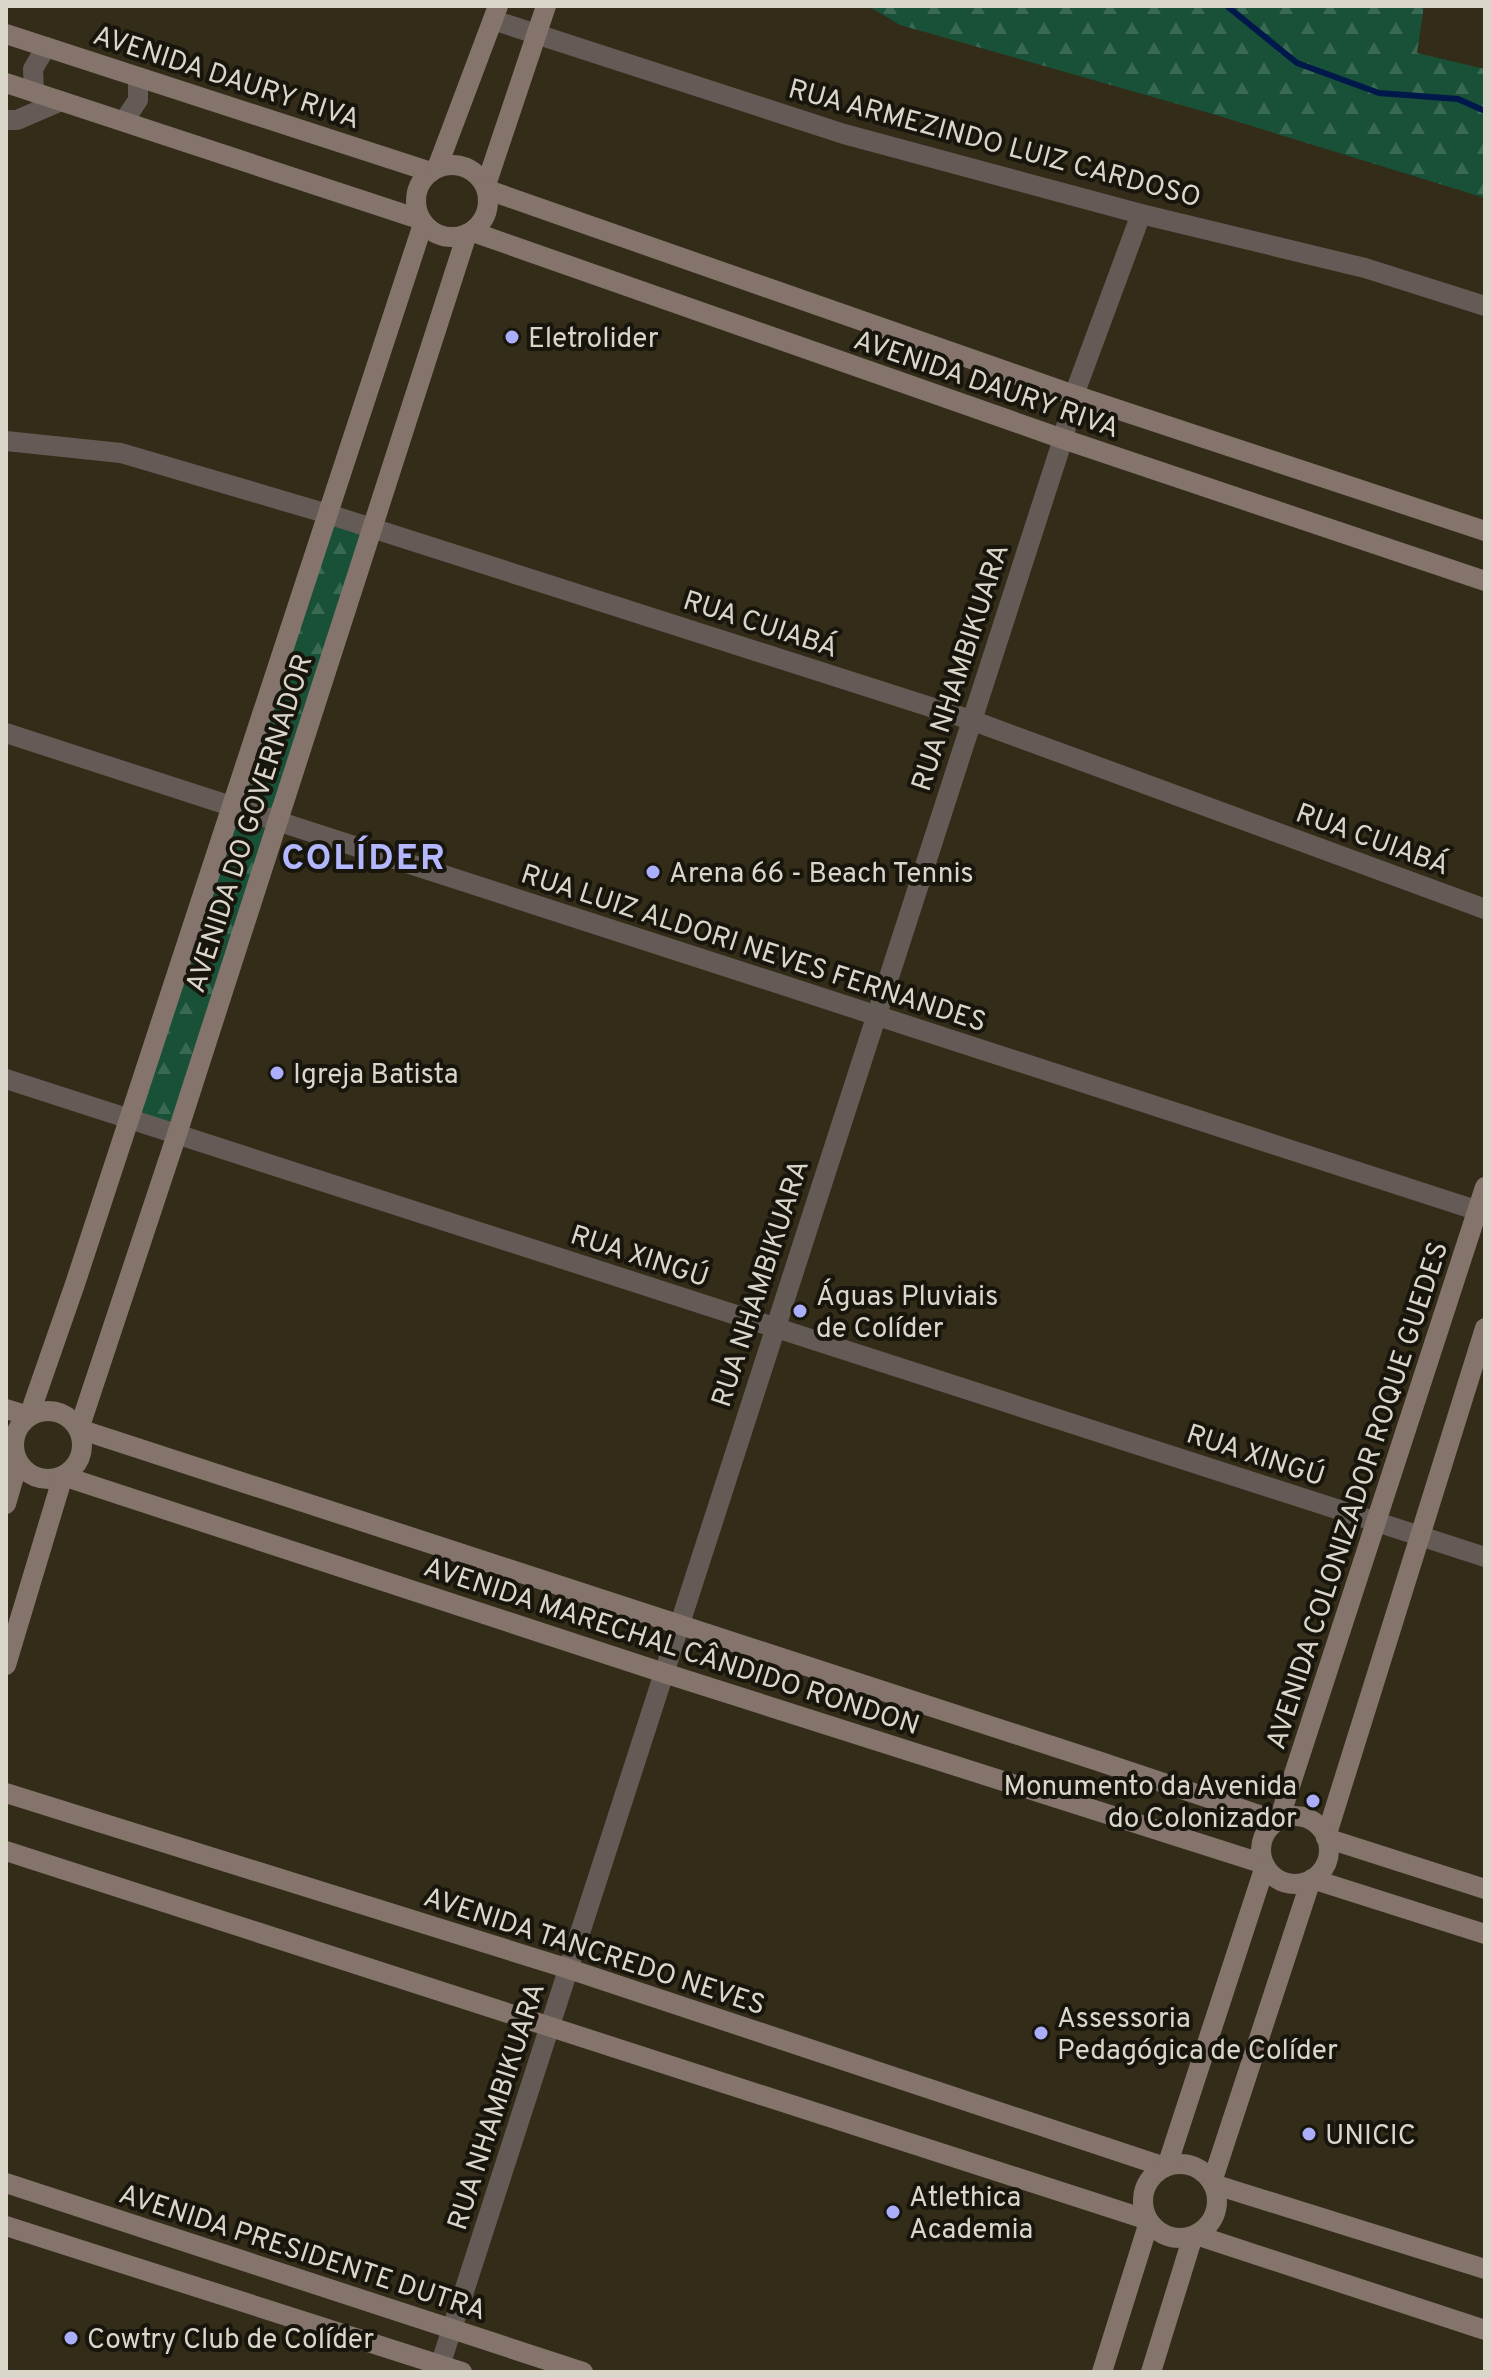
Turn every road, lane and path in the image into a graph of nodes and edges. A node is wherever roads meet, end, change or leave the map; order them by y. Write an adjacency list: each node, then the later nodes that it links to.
1 (546, 6): 3 (street)
2 (496, 13): 3 (street, RUA ARMEZINDO LUIZ CARDOSO); 12 (street)
3 (538, 33): 13 (street); 14 (street, RUA ARMEZINDO LUIZ CARDOSO)
4 (6, 34): 5 (street, AVENIDA DAURY RIVA)
5 (46, 47): 6 (street, AVENIDA DAURY RIVA); 8 (street)
6 (138, 77): 11 (street); 12 (street, AVENIDA DAURY RIVA)
7 (6, 83): 8 (street)
8 (34, 92): 9 (street)
9 (61, 101): 10 (street); 11 (street)
10 (6, 120)
11 (124, 121): 15 (street)
12 (434, 170): 13 (street); 15 (street)
13 (487, 188): 16 (street); 18 (street, AVENIDA DAURY RIVA)
14 (1141, 214): 17 (street, RUA ARMEZINDO LUIZ CARDOSO); 18 (street, RUA NHAMBIKUARA)
15 (421, 221): 16 (street); 21 (street, AVENIDA DO GOVERNADOR)
16 (470, 233): 19 (street, AVENIDA DAURY RIVA); 22 (street, AVENIDA DO GOVERNADOR)
17 (1485, 306)
18 (1074, 395): 19 (street, RUA NHAMBIKUARA); 23 (street, AVENIDA DAURY RIVA)
19 (1063, 439): 24 (street, AVENIDA DAURY RIVA); 25 (street, RUA NHAMBIKUARA)
20 (6, 441): 21 (street, RUA CUIABÁ)
21 (328, 514): 22 (street, RUA CUIABÁ); 27 (street, AVENIDA DO GOVERNADOR)
22 (371, 528): 25 (street, RUA CUIABÁ); 28 (street, AVENIDA DO GOVERNADOR)
23 (1485, 531)
24 (1485, 581)
25 (971, 720): 29 (street, RUA CUIABÁ); 30 (street, RUA NHAMBIKUARA)
26 (6, 733): 27 (street, RUA LUIZ ALDORI NEVES FERNANDES)
27 (231, 806): 28 (street, RUA LUIZ ALDORI NEVES FERNANDES); 32 (street, AVENIDA DO GOVERNADOR)
28 (278, 822): 30 (street, RUA LUIZ ALDORI NEVES FERNANDES); 33 (street, AVENIDA DO GOVERNADOR)
29 (1485, 909)
30 (875, 1015): 35 (street, RUA LUIZ ALDORI NEVES FERNANDES); 37 (street, RUA NHAMBIKUARA)
31 (6, 1079): 32 (street, RUA XINGÚ)
32 (129, 1118): 33 (street, RUA XINGÚ); 39 (street, AVENIDA DO GOVERNADOR)
33 (177, 1134): 37 (street, RUA XINGÚ); 40 (street, AVENIDA DO GOVERNADOR)
34 (1485, 1187): 35 (street, AVENIDA COLONIZADOR ROQUE GUEDES)
35 (1481, 1212): 44 (street, AVENIDA COLONIZADOR ROQUE GUEDES)
36 (1485, 1328): 45 (street)
37 (774, 1329): 44 (street, RUA XINGÚ); 47 (street, RUA NHAMBIKUARA)
38 (6, 1409): 39 (street)
39 (29, 1416): 40 (street); 41 (street)
40 (79, 1429): 42 (street); 47 (street, AVENIDA MARECHAL CÂNDIDO RONDON)
41 (12, 1461): 42 (street); 43 (street)
42 (63, 1476): 48 (street); 49 (street, AVENIDA MARECHAL CÂNDIDO RONDON)
43 (6, 1504)
44 (1376, 1523): 45 (street, RUA XINGÚ); 51 (street, AVENIDA COLONIZADOR ROQUE GUEDES)
45 (1418, 1536): 46 (street, RUA XINGÚ); 52 (street)
46 (1485, 1557)
47 (679, 1626): 49 (street, RUA NHAMBIKUARA); 51 (street, AVENIDA MARECHAL CÂNDIDO RONDON)
48 (6, 1665)
49 (664, 1673): 54 (street, AVENIDA MARECHAL CÂNDIDO RONDON); 58 (street, RUA NHAMBIKUARA)
50 (6, 1793): 58 (street, AVENIDA TANCREDO NEVES)
51 (1278, 1821): 52 (street); 54 (street)
52 (1326, 1838): 55 (street); 56 (street)
53 (6, 1851): 59 (street)
54 (1264, 1865): 55 (street); 60 (street)
55 (1312, 1879): 57 (street); 62 (street)
56 (1485, 1889)
57 (1485, 1934)
58 (569, 1969): 59 (street, RUA NHAMBIKUARA); 60 (street, AVENIDA TANCREDO NEVES)
59 (550, 2026): 63 (street); 67 (street, RUA NHAMBIKUARA)
60 (1166, 2167): 62 (street); 63 (street)
61 (6, 2183): 67 (street, AVENIDA PRESIDENTE DUTRA)
62 (1212, 2183): 65 (street); 66 (street)
63 (1149, 2221): 65 (street); 72 (street)
64 (6, 2226): 69 (street)
65 (1195, 2236): 68 (street); 73 (street)
66 (1485, 2269)
67 (452, 2330): 69 (street, RUA NHAMBIKUARA); 71 (street, AVENIDA PRESIDENTE DUTRA)
68 (1485, 2330)
69 (439, 2368): 70 (street)
70 (462, 2372)
71 (583, 2372)
72 (1102, 2372)
73 (1151, 2372)

